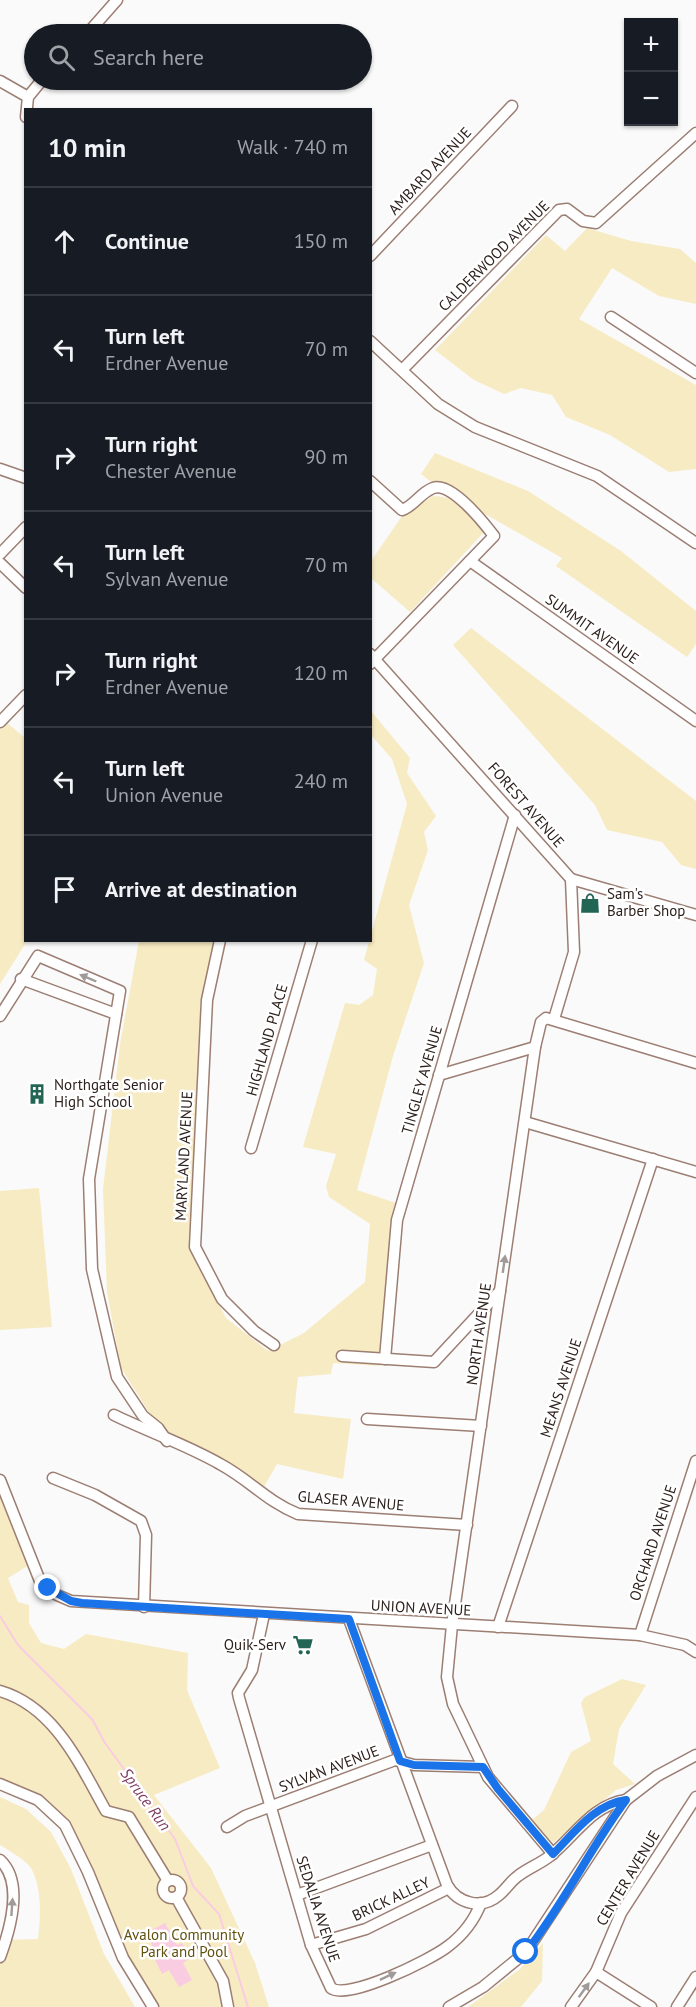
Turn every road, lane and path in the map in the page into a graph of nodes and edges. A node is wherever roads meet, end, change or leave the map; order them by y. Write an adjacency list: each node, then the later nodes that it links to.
1 (117, 0): 2 (street)
2 (96, 24)
3 (0, 81): 5 (street)
4 (34, 90): 5 (street)
5 (28, 97): 7 (street)
6 (512, 106): 9 (street, AMBARD AVENUE)
7 (27, 108)
8 (696, 133): 12 (street, CALDERWOOD AVENUE)
9 (372, 254)
10 (611, 317): 13 (street)
11 (372, 343): 12 (street)
12 (402, 370): 18 (street)
13 (696, 373)
14 (0, 469): 15 (street)
15 (24, 477)
16 (372, 484): 20 (street)
17 (24, 529): 19 (street)
18 (696, 543)
19 (0, 554)
20 (470, 561): 23 (street); 25 (street, SUMMIT AVENUE)
21 (0, 563): 22 (street)
22 (24, 586)
23 (372, 659): 27 (street, FOREST AVENUE)
24 (24, 697): 26 (street)
25 (696, 721)
26 (0, 722)
27 (515, 815): 28 (street, FOREST AVENUE); 38 (street, TINGLEY AVENUE)
28 (571, 879): 29 (street); 35 (street)
29 (696, 915)
30 (220, 942): 44 (street, MARYLAND AVENUE)
31 (311, 942): 40 (street, HIGHLAND PLACE)
32 (21, 979): 33 (street); 33 (street, one-way to 32); 34 (street)
33 (116, 1014): 50 (street)
34 (0, 1016)
35 (554, 1019): 36 (street, NORTH AVENUE); 37 (street)
36 (535, 1047): 38 (street); 39 (street, NORTH AVENUE)
37 (696, 1063)
38 (440, 1075): 46 (street, TINGLEY AVENUE)
39 (525, 1122): 41 (street); 43 (street, NORTH AVENUE, one-way to 39)
40 (251, 1148)
41 (652, 1159): 42 (street); 59 (street, MEANS AVENUE)
42 (696, 1172)
43 (500, 1291): 46 (street); 49 (street, NORTH AVENUE)
44 (273, 1345)
45 (342, 1356): 46 (street)
46 (385, 1359)
47 (114, 1415): 50 (street, GLASER AVENUE)
48 (367, 1419): 49 (street)
49 (481, 1426): 54 (street, NORTH AVENUE)
50 (167, 1440): 54 (street, GLASER AVENUE)
51 (696, 1461): 60 (street, ORCHARD AVENUE)
52 (53, 1478): 55 (street)
53 (0, 1480): 55 (street, UNION AVENUE)
54 (466, 1525): 58 (street, NORTH AVENUE)
55 (144, 1607): 56 (street, UNION AVENUE)
56 (264, 1614): 57 (street, UNION AVENUE); 69 (street, SEDALIA AVENUE)
57 (349, 1619): 58 (street, UNION AVENUE); 64 (street)
58 (452, 1625): 59 (street, UNION AVENUE); 65 (street, NORTH AVENUE)
59 (498, 1627): 60 (street, UNION AVENUE)
60 (640, 1635): 61 (street, UNION AVENUE)
61 (696, 1652)
62 (0, 1691): 82 (street)
63 (696, 1755): 68 (street)
64 (400, 1761): 65 (street, SYLVAN AVENUE); 69 (street, SYLVAN AVENUE); 71 (street)
65 (483, 1767): 72 (street, NORTH AVENUE)
66 (0, 1784): 81 (street)
67 (696, 1797): 79 (street, CENTER AVENUE)
68 (626, 1800): 72 (street, SEDALIA AVENUE); 83 (street)
69 (271, 1807): 70 (street, SYLVAN AVENUE); 75 (street, SEDALIA AVENUE)
70 (227, 1827)
71 (432, 1845): 74 (street); 75 (street)
72 (553, 1854): 76 (street, SEDALIA AVENUE)
73 (0, 1860): 78 (street, one-way to 73)
74 (449, 1888): 76 (street); 77 (street, BRICK ALLEY)
75 (297, 1895): 77 (street, SEDALIA AVENUE)
76 (481, 1903): 77 (street, SEDALIA AVENUE, one-way to 76)
77 (311, 1945)
78 (0, 1957)
79 (596, 1972): 84 (street, CENTER AVENUE, one-way to 79); 85 (street)
80 (696, 1977): 86 (street)
81 (153, 2007)
82 (228, 2007)
83 (449, 2007)
84 (571, 2007)
85 (651, 2007)
86 (677, 2007)

